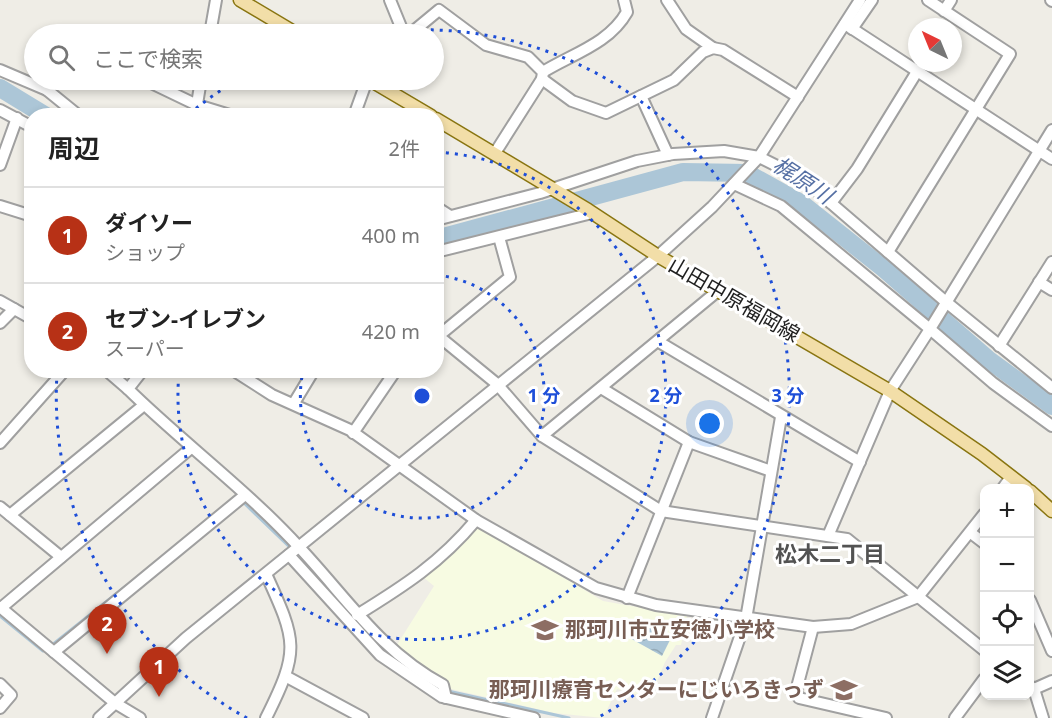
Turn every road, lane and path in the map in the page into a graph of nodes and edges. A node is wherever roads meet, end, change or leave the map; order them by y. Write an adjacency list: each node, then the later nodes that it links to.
1 (216, 0): 11 (street)
2 (240, 0): 12 (main road)
3 (390, 0): 13 (street)
4 (624, 0): 21 (street)
5 (666, 0): 16 (street)
6 (860, 0): 15 (street)
7 (872, 0): 15 (street)
8 (928, 0): 10 (street)
9 (951, 0): 10 (street)
10 (944, 11): 35 (street)
11 (212, 24)
12 (280, 24)
13 (400, 24)
14 (422, 24): 21 (street)
15 (849, 26): 17 (street); 29 (street)
16 (713, 48): 28 (street); 29 (street)
17 (908, 64)
18 (0, 70): 22 (street)
19 (917, 72): 49 (street)
20 (921, 72): 35 (street)
21 (542, 76): 28 (street); 42 (street)
22 (24, 80)
23 (47, 90): 30 (street)
24 (162, 90): 31 (street)
25 (199, 90): 32 (street)
26 (364, 90): 33 (street)
27 (386, 90): 34 (main road)
28 (641, 96): 43 (street)
29 (798, 97): 44 (street)
30 (69, 108)
31 (193, 108)
32 (196, 108)
33 (357, 108)
34 (417, 108)
35 (977, 109): 41 (street); 58 (street)
36 (0, 110): 37 (street)
37 (17, 118): 38 (street); 46 (street)
38 (24, 123)
39 (444, 124): 42 (main road, 山田中原福岡線)
40 (1052, 130): 41 (street)
41 (1040, 151): 45 (street); 65 (street)
42 (495, 153): 48 (main road, 山田中原福岡線)
43 (668, 155): 44 (street); 48 (street)
44 (757, 159): 47 (street); 49 (street)
45 (1052, 159)
46 (0, 165)
47 (736, 182): 59 (street); 69 (street)
48 (558, 192): 51 (main road, 山田中原福岡線); 54 (street)
49 (831, 203): 58 (street)
50 (0, 206): 53 (street)
51 (590, 211): 56 (street); 59 (main road, 山田中原福岡線)
52 (444, 212): 54 (street)
53 (24, 214)
54 (450, 216): 55 (street)
55 (444, 218)
56 (500, 237): 57 (street); 70 (street)
57 (444, 250)
58 (888, 252): 65 (street)
59 (658, 256): 63 (main road, 山田中原福岡線); 80 (street)
60 (1052, 262): 61 (street)
61 (1039, 282): 62 (street); 73 (street)
62 (1052, 290)
63 (719, 291): 72 (street); 84 (main road, 山田中原福岡線)
64 (0, 301): 66 (street)
65 (946, 302): 69 (street); 73 (street)
66 (14, 309): 67 (street); 68 (street)
67 (24, 315)
68 (0, 323)
69 (930, 329): 84 (street); 88 (street)
70 (444, 330)
71 (444, 342): 80 (street)
72 (659, 342): 81 (street); 87 (street)
73 (999, 346): 82 (street)
74 (58, 378): 92 (street)
75 (115, 378): 83 (street)
76 (137, 378): 83 (street)
77 (243, 378): 85 (street)
78 (309, 378): 85 (street)
79 (391, 378): 89 (street)
80 (497, 384): 90 (street); 95 (street)
81 (602, 388): 90 (street); 91 (street)
82 (1052, 388)
83 (128, 389): 86 (street)
84 (890, 391): 94 (street); 97 (main road, 山田中原福岡線)
85 (294, 403): 89 (street)
86 (144, 405): 93 (street); 105 (street)
87 (781, 417): 94 (street); 96 (street)
88 (1052, 426)
89 (353, 433): 95 (street)
90 (542, 436): 104 (street)
91 (689, 442): 96 (street); 104 (street)
92 (0, 443)
93 (191, 447): 100 (street); 114 (street)
94 (860, 462): 110 (street)
95 (399, 465): 106 (street); 112 (street)
96 (771, 471): 108 (street)
97 (1011, 477): 98 (street); 99 (main road, 山田中原福岡線)
98 (1006, 484)
99 (1020, 484)
100 (245, 495): 112 (street); 125 (street)
101 (1034, 495): 103 (main road)
102 (0, 507): 105 (street)
103 (1052, 511)
104 (661, 512): 108 (street); 117 (street)
105 (10, 515): 114 (street)
106 (476, 520): 117 (street); 120 (street)
107 (980, 520): 109 (street)
108 (763, 526): 110 (street); 121 (street)
109 (971, 533): 111 (street); 116 (street)
110 (828, 536): 116 (street)
111 (980, 540)
112 (299, 547): 113 (street); 120 (street)
113 (289, 555): 115 (street); 132 (street)
114 (61, 557): 118 (street)
115 (266, 574): 126 (street); 133 (street)
116 (918, 597): 122 (street); 123 (street)
117 (627, 598): 121 (street)
118 (1, 607): 125 (street)
119 (1034, 611): 124 (street)
120 (357, 615): 132 (street)
121 (746, 619): 122 (street); 142 (street)
122 (813, 627): 143 (street)
123 (980, 647)
124 (1052, 651)
125 (54, 652): 133 (street)
126 (286, 677): 138 (street); 139 (street)
127 (1052, 681): 130 (street)
128 (0, 684): 134 (street)
129 (980, 684): 144 (street)
130 (1034, 686)
131 (1034, 693): 145 (street)
132 (446, 698): 135 (street)
133 (115, 702): 136 (street); 137 (street)
134 (0, 708)
135 (485, 708): 140 (street); 141 (street)
136 (99, 718)
137 (140, 718)
138 (266, 718)
139 (363, 718)
140 (478, 718)
141 (534, 718)
142 (712, 718)
143 (886, 718)
144 (955, 718)
145 (1043, 718)

